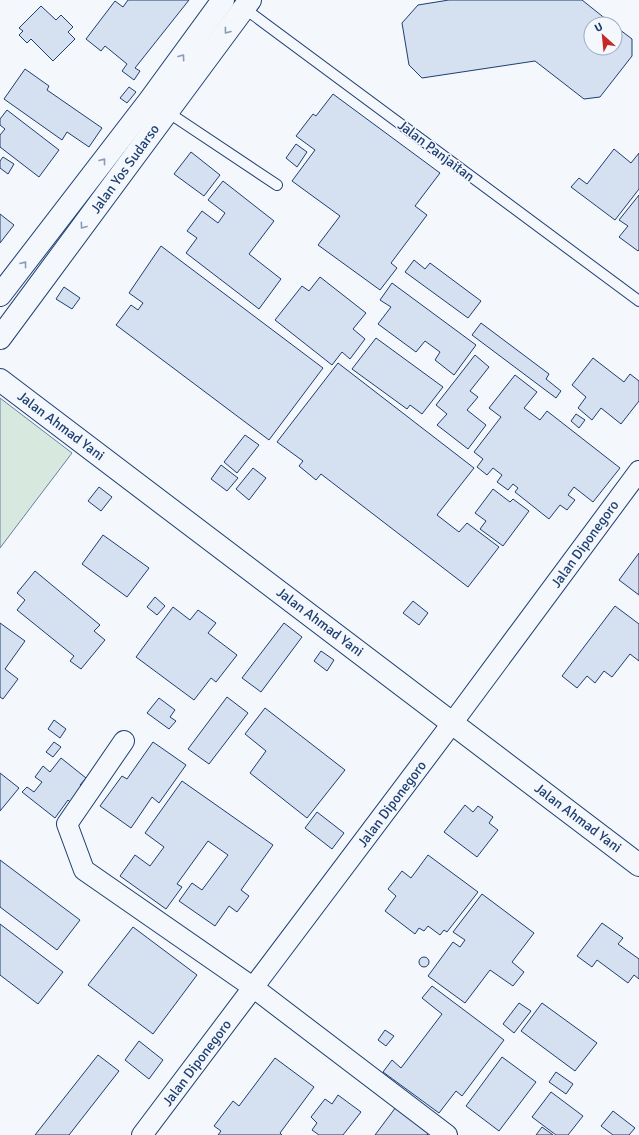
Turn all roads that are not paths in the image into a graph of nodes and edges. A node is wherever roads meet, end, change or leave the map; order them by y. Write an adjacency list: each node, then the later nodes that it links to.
1 (224, 0): 3 (main road, Jalan Yos Sudarso, one-way to 1)
2 (243, 3): 3 (main road, Jalan Yos Sudarso, one-way to 3); 6 (lane, Jalan Panjaitan)
3 (158, 106): 4 (lane); 5 (main road, Jalan Yos Sudarso, one-way to 3); 7 (main road, Jalan Yos Sudarso, one-way to 7)
4 (277, 185)
5 (0, 295)
6 (639, 301)
7 (0, 338)
8 (0, 380): 10 (main road, Jalan Ahmad Yani)
9 (639, 471): 10 (street, Jalan Diponegoro)
10 (453, 722): 12 (main road, Jalan Ahmad Yani); 13 (street, Jalan Diponegoro)
11 (124, 740): 13 (street)
12 (639, 865)
13 (254, 988): 14 (street, Jalan Diponegoro); 15 (street)
14 (142, 1135)
15 (447, 1135)

